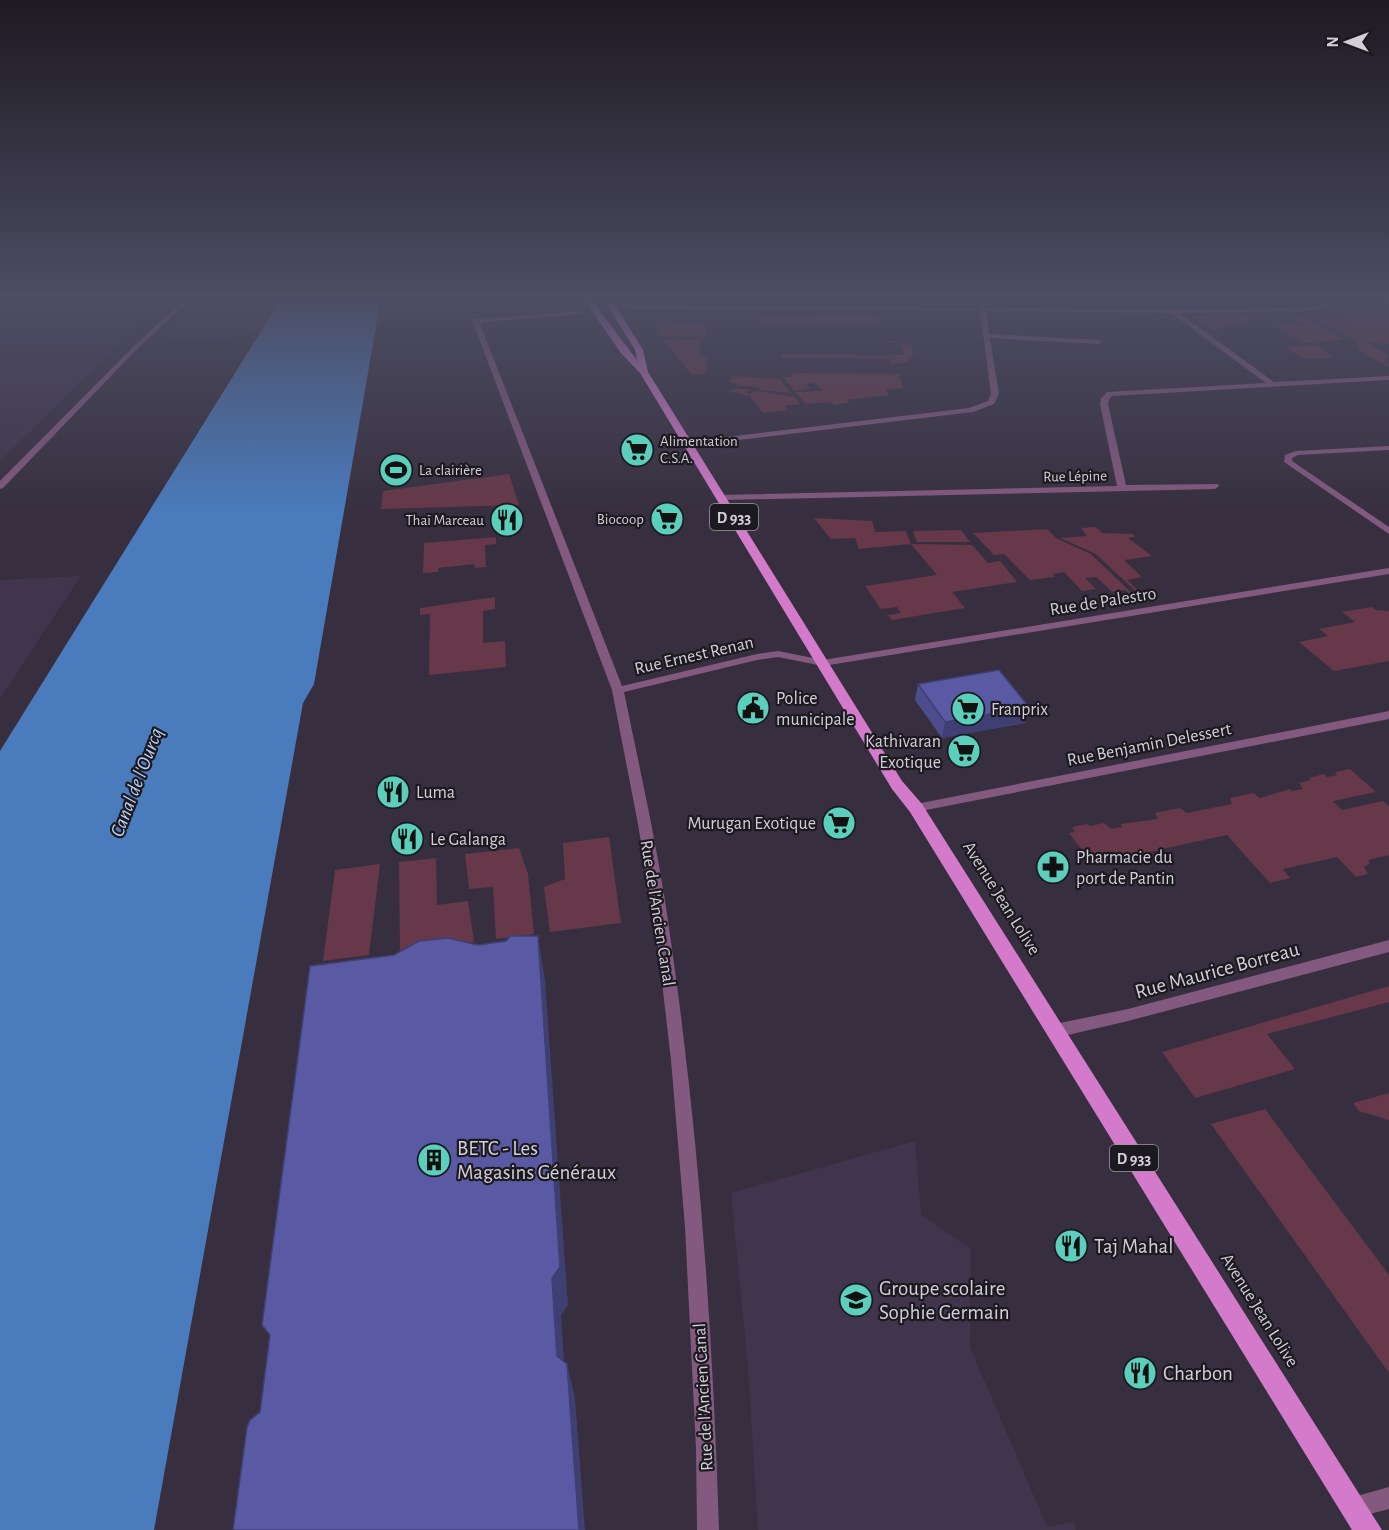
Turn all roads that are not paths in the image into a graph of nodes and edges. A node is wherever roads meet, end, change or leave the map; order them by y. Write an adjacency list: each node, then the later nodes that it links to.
1 (114, 369): 11 (street)
2 (493, 369): 18 (street, Rue de l'Ancien Canal)
3 (642, 369): 6 (main road, Avenue Jean Lolive / D 933)
4 (991, 369): 9 (street)
5 (1252, 369): 8 (street)
6 (644, 372): 9 (main road, Avenue Jean Lolive / D 933)
7 (1389, 378): 8 (street, Rue Lépine)
8 (1272, 384): 13 (street, Rue Lépine)
9 (688, 444): 14 (main road, Avenue Jean Lolive / D 933)
10 (1389, 448): 15 (street)
11 (0, 486)
12 (1215, 486): 13 (street)
13 (1122, 488): 14 (street, Rue Lépine)
14 (723, 497): 17 (main road, Avenue Jean Lolive / D 933)
15 (1389, 531)
16 (1389, 571): 17 (street, Rue de Palestro)
17 (823, 663): 18 (street, Rue Ernest Renan); 20 (main road, Avenue Jean Lolive / D 933)
18 (618, 690): 25 (street, Rue de l'Ancien Canal)
19 (1386, 718): 20 (street, Rue Benjamin Delessert)
20 (916, 808): 22 (main road, Avenue Jean Lolive / D 933)
21 (1389, 946): 22 (street, Rue Maurice Borreau)
22 (1055, 1031): 24 (main road, Avenue Jean Lolive / D 933)
23 (1389, 1498): 24 (street)
24 (1361, 1519)
25 (708, 1530)

